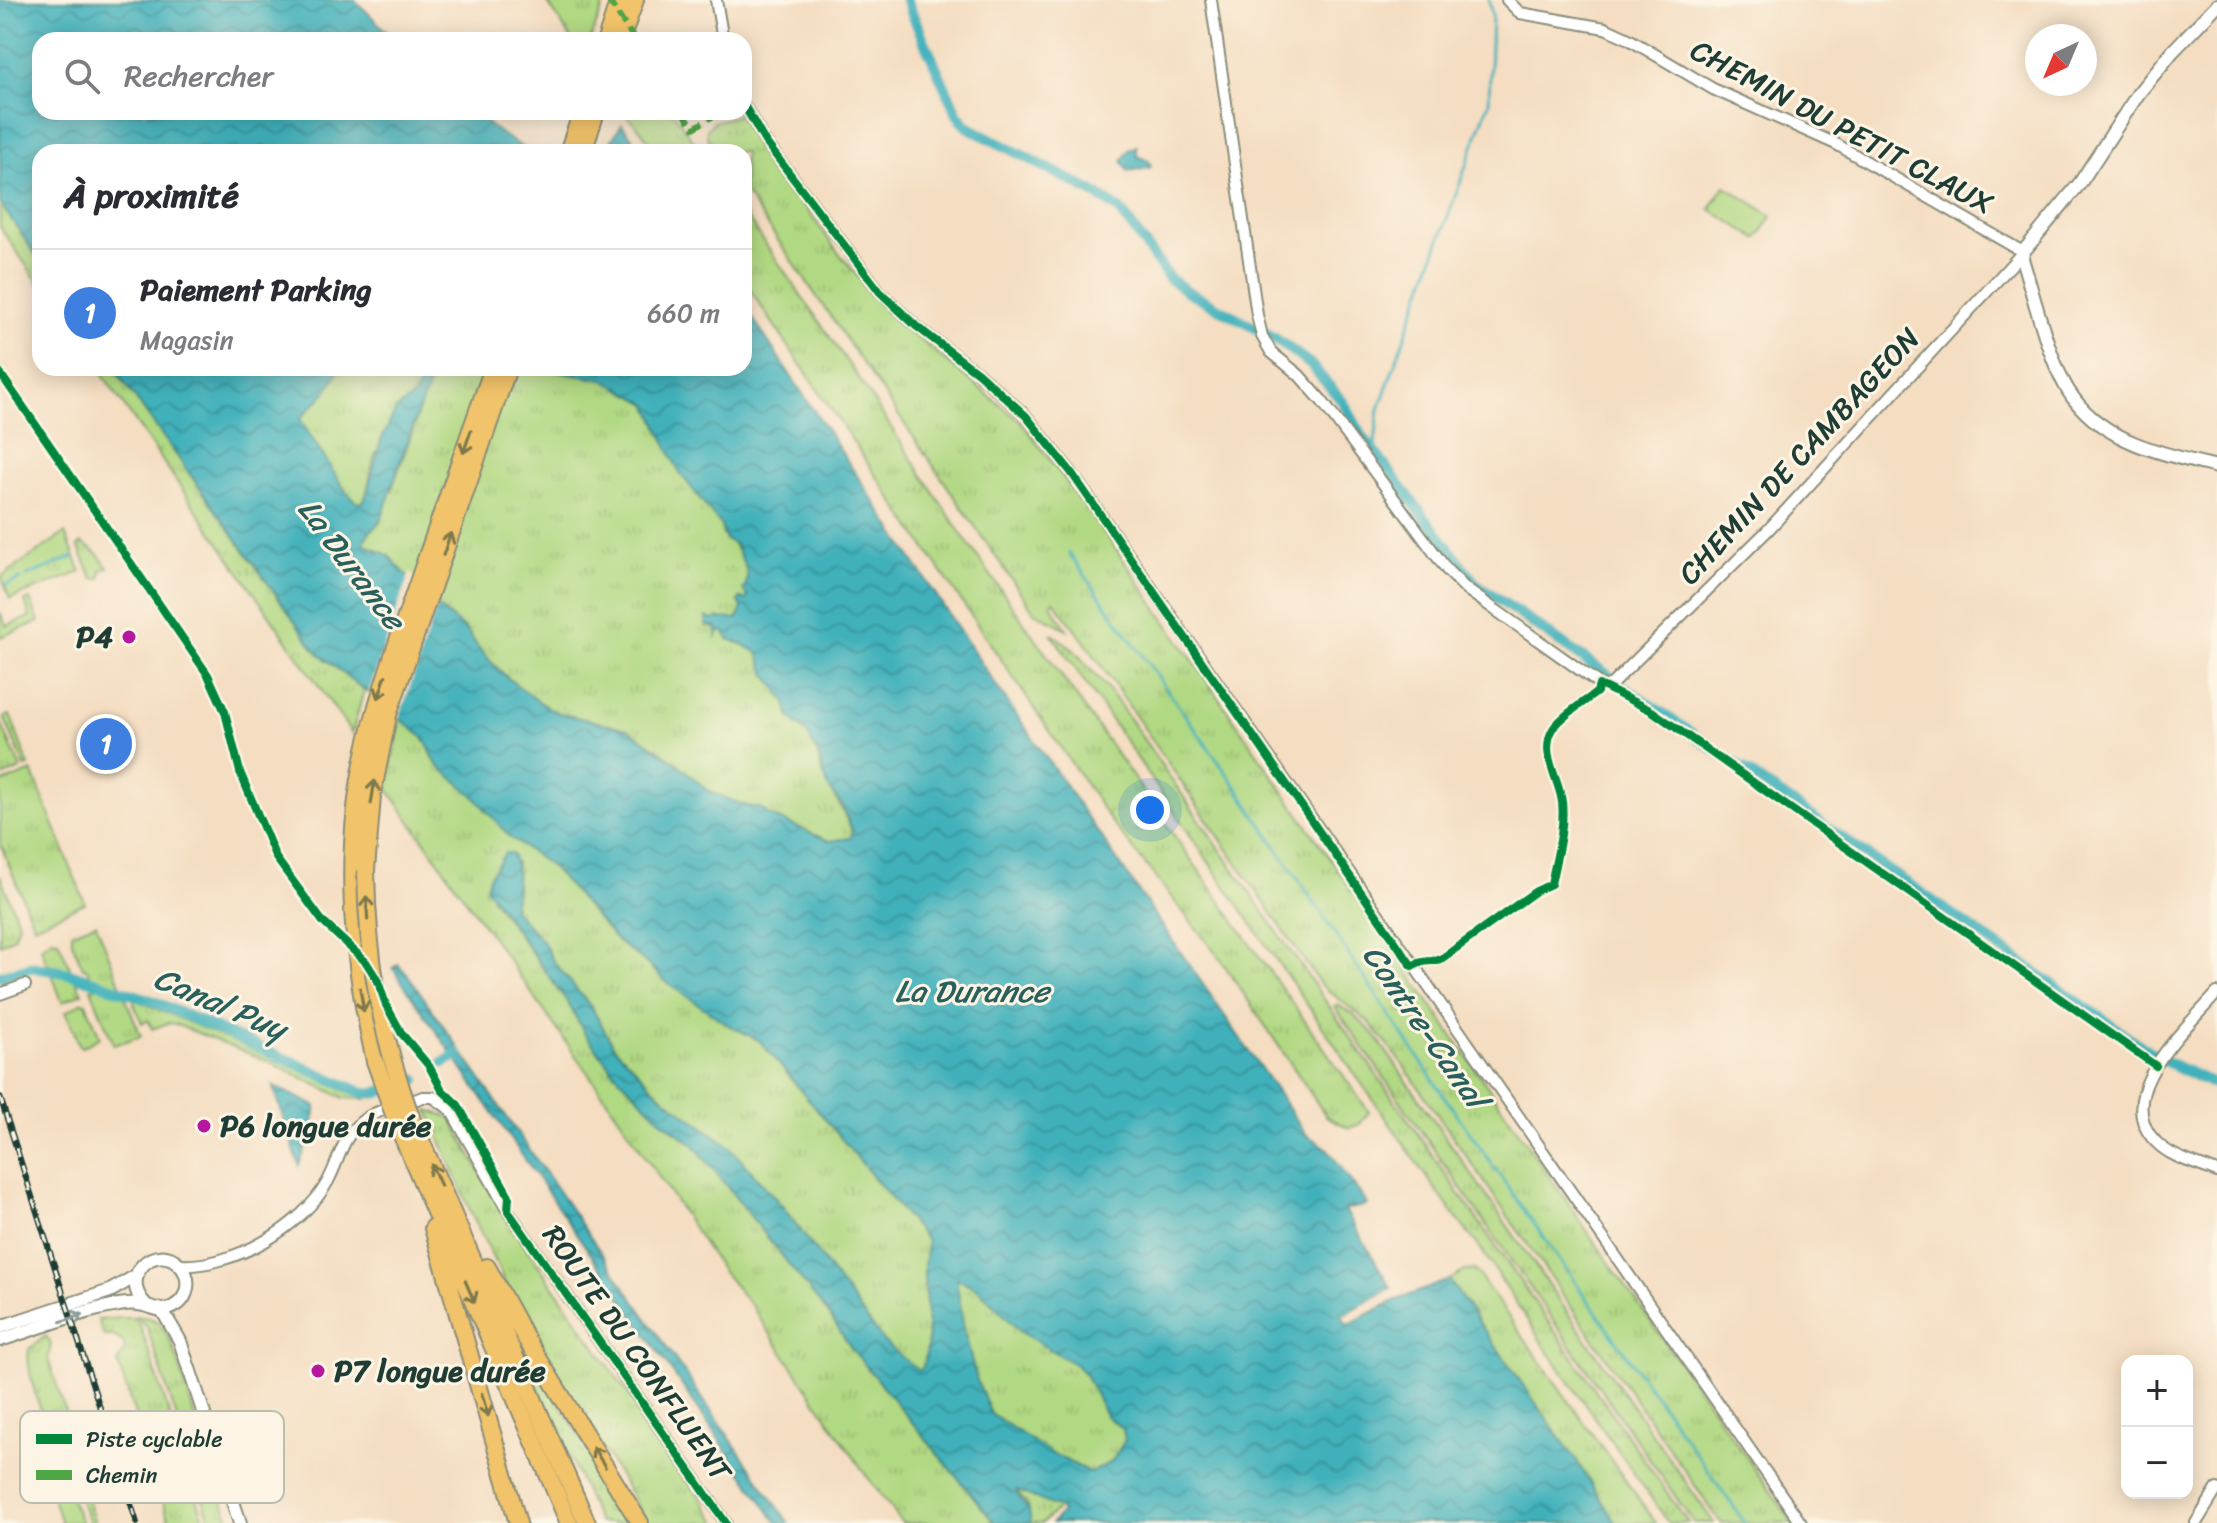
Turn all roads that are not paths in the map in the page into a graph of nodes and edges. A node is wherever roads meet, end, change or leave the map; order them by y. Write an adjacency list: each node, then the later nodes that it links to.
1 (619, 0): 7 (highway)
2 (635, 0): 8 (highway)
3 (716, 0): 9 (street)
4 (1211, 0): 15 (street, CHEMIN DE CAMBAGEON)
5 (1507, 0): 15 (street, CHEMIN DU PETIT CLAUX)
6 (2217, 5): 15 (street)
7 (609, 32)
8 (624, 32)
9 (722, 32)
10 (752, 119): 45 (street)
11 (579, 120): 13 (highway)
12 (593, 120): 14 (highway)
13 (571, 144)
14 (586, 144)
15 (2023, 252): 18 (street)
16 (490, 376): 22 (highway, one-way to 22, bridge)
17 (505, 376): 22 (highway, one-way to 17, bridge)
18 (2217, 467)
19 (25, 985): 21 (street)
20 (2217, 993): 24 (street)
21 (0, 994)
22 (405, 1123): 23 (highway); 25 (highway, one-way to 22)
23 (417, 1169): 40 (highway, one-way to 40); 41 (highway, one-way to 41)
24 (2217, 1172)
25 (461, 1231): 42 (highway); 43 (highway, one-way to 25)
26 (208, 1264): 27 (street); 29 (street); 44 (street, ROUTE DU CONFLUENT)
27 (180, 1265): 28 (street); 29 (street)
28 (136, 1276): 31 (street); 33 (street)
29 (187, 1290): 30 (street)
30 (180, 1303): 32 (street); 35 (street)
31 (146, 1305): 32 (street); 34 (street, one-way to 31)
32 (162, 1310): 35 (street)
33 (0, 1327)
34 (0, 1340)
35 (180, 1341): 36 (street)
36 (203, 1411)
37 (2217, 1489): 46 (street)
38 (233, 1503): 39 (street)
39 (240, 1523)
40 (518, 1523)
41 (569, 1523)
42 (587, 1523)
43 (640, 1523)
44 (726, 1523)
45 (1801, 1523)
46 (2196, 1523)

